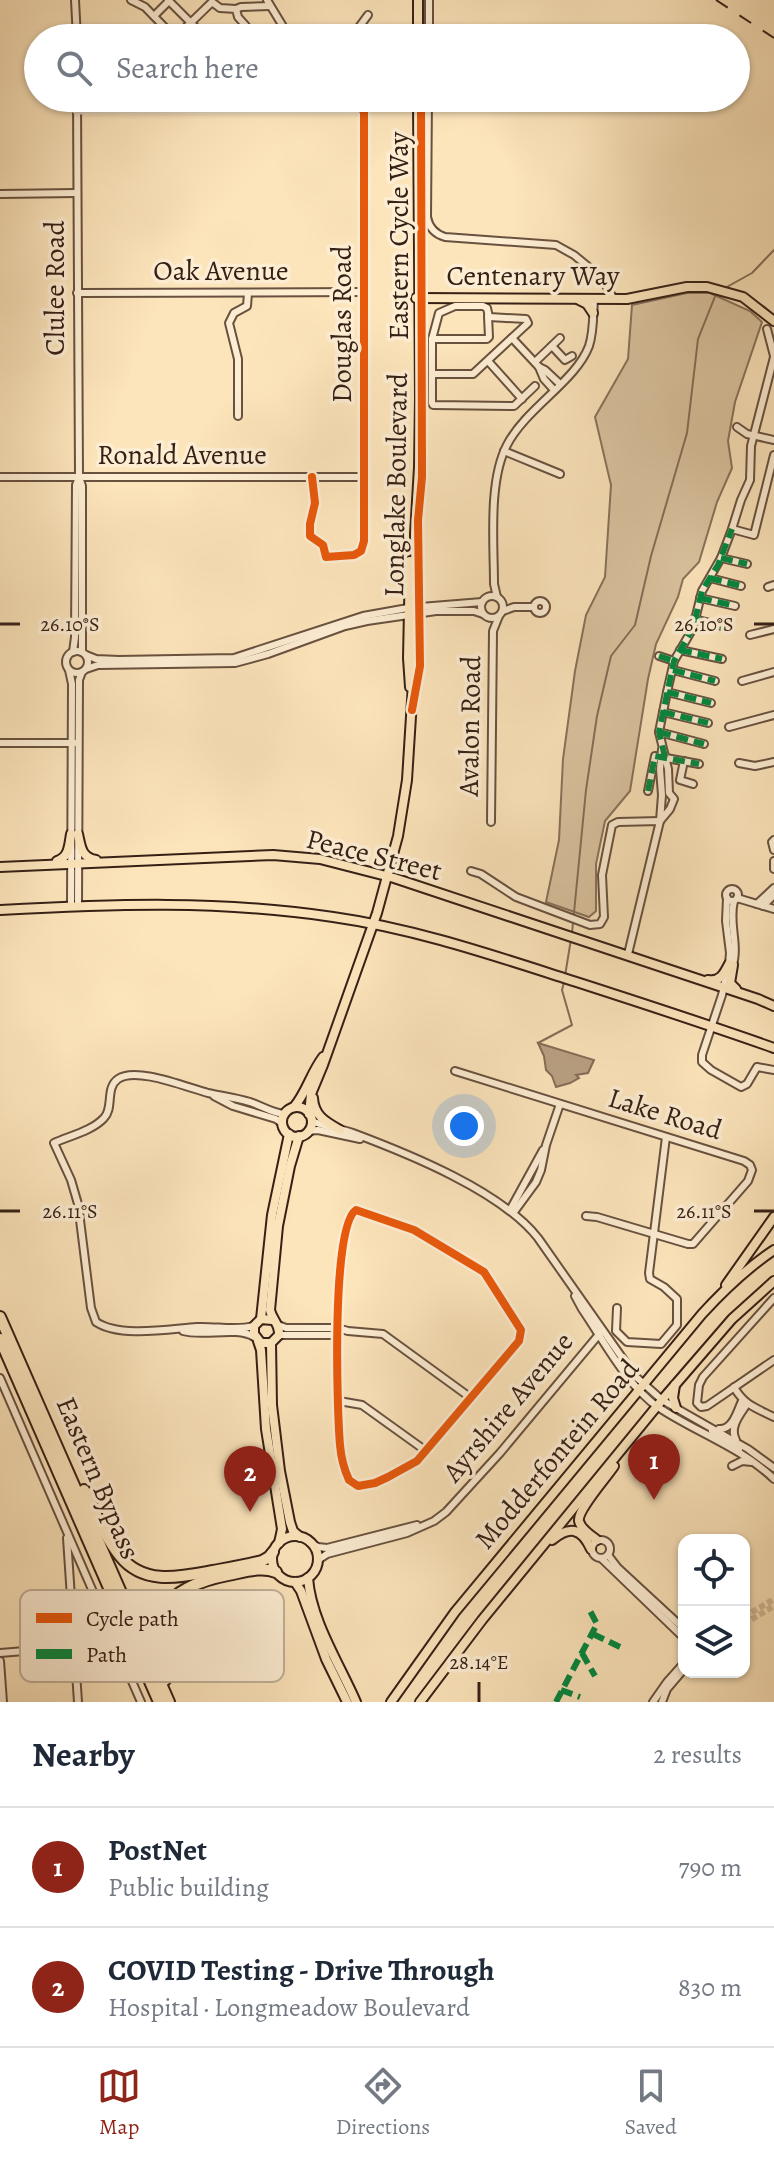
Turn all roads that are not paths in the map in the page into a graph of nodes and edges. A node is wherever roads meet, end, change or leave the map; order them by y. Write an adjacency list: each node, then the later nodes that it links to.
1 (77, 0): 13 (street)
2 (131, 0): 11 (street)
3 (200, 0): 7 (street)
4 (418, 0): 19 (main road)
5 (429, 0): 20 (street)
6 (169, 1): 11 (street); 12 (street)
7 (210, 3): 9 (street); 12 (street)
8 (269, 3): 9 (street); 17 (street)
9 (236, 9): 16 (street)
10 (368, 15): 18 (street)
11 (154, 16): 14 (street)
12 (191, 22): 15 (street)
13 (77, 24)
14 (162, 24)
15 (193, 24)
16 (244, 24)
17 (282, 24)
18 (361, 24)
19 (418, 24)
20 (429, 24)
21 (78, 112): 25 (street, Clulee Road)
22 (364, 112): 27 (street, Douglas Road)
23 (418, 112): 30 (main road, Longlake Boulevard)
24 (428, 112): 32 (street)
25 (77, 193): 26 (street); 28 (street, Clulee Road)
26 (0, 194)
27 (364, 292): 29 (street, Oak Avenue); 62 (street, Douglas Road)
28 (77, 293): 29 (street, Oak Avenue); 60 (street, Clulee Road)
29 (248, 293): 52 (street)
30 (418, 297): 31 (main road, Centenary Way); 33 (main road, Centenary Way); 77 (main road, Longlake Boulevard)
31 (594, 297): 32 (main road, Centenary Way); 33 (main road, Centenary Way); 34 (street)
32 (610, 297): 34 (main road); 36 (main road, Centenary Way)
33 (574, 298): 34 (main road)
34 (593, 311): 48 (street)
35 (488, 316): 38 (street); 40 (street); 40 (street)
36 (774, 321)
37 (767, 329): 43 (street)
38 (512, 338): 44 (street); 45 (street)
39 (560, 338): 41 (street)
40 (432, 339): 47 (street)
41 (552, 346): 42 (street); 45 (street)
42 (572, 356)
43 (774, 356): 46 (street)
44 (488, 361): 47 (street); 51 (street)
45 (537, 365): 48 (street); 50 (street)
46 (772, 372): 54 (street)
47 (432, 374): 51 (street)
48 (560, 384): 50 (street)
49 (535, 386): 51 (street)
50 (554, 390): 56 (street)
51 (522, 399)
52 (238, 416)
53 (737, 427): 54 (street)
54 (754, 436): 55 (street); 63 (street)
55 (774, 440)
56 (504, 451): 58 (street); 69 (street)
57 (774, 455): 64 (street)
58 (560, 474)
59 (0, 477): 60 (street, Ronald Avenue)
60 (79, 477): 61 (street, Ronald Avenue); 86 (street); 87 (street)
61 (312, 477): 62 (street, Ronald Avenue); 62 (street, Douglas Road)
62 (364, 477)
63 (750, 480): 64 (street); 65 (street)
64 (767, 484): 65 (street)
65 (732, 529): 66 (street)
66 (721, 558): 67 (street); 68 (street)
67 (747, 564)
68 (710, 578): 70 (street); 71 (street)
69 (494, 584): 72 (street); 73 (street)
70 (741, 586)
71 (700, 598): 74 (street); 80 (street)
72 (500, 599): 73 (street); 75 (street); 78 (street)
73 (484, 600): 77 (street); 79 (street, Avalon Road)
74 (735, 606)
75 (514, 607): 76 (street); 78 (street)
76 (534, 607)
77 (412, 611): 79 (street); 87 (street); 92 (street); 129 (main road, Longlake Boulevard)
78 (501, 613): 79 (street); 83 (street, Avalon Road)
79 (486, 616): 83 (street, Avalon Road)
80 (694, 619): 81 (street); 85 (street)
81 (730, 628)
82 (774, 629): 84 (street)
83 (493, 631): 118 (street, Avalon Road)
84 (750, 635)
85 (680, 650): 89 (street); 90 (street)
86 (73, 652): 87 (street); 91 (street)
87 (84, 653): 92 (street)
88 (659, 656): 90 (street)
89 (722, 659)
90 (674, 661): 93 (street)
91 (69, 670): 92 (street); 105 (street)
92 (84, 670): 105 (street)
93 (673, 670): 95 (street); 97 (street)
94 (774, 672): 96 (street)
95 (715, 681)
96 (742, 681)
97 (667, 692): 98 (street); 99 (street)
98 (711, 703)
99 (663, 712): 101 (street); 103 (street)
100 (774, 715): 102 (street)
101 (708, 723)
102 (729, 727)
103 (659, 732): 106 (street); 107 (street)
104 (0, 743): 105 (street)
105 (75, 743): 119 (street)
106 (704, 744)
107 (663, 754): 108 (street); 113 (street); 114 (street)
108 (684, 761): 111 (street); 112 (street)
109 (774, 762): 110 (street)
110 (739, 763)
111 (699, 764)
112 (693, 784)
113 (665, 790): 115 (street); 116 (street)
114 (648, 791)
115 (661, 805): 116 (street); 117 (street)
116 (669, 810): 117 (street)
117 (660, 821): 128 (street); 137 (street)
118 (491, 822)
119 (75, 834): 123 (main road); 124 (street); 125 (main road)
120 (774, 840): 121 (street)
121 (774, 850)
122 (774, 861): 127 (street)
123 (107, 862): 124 (main road, Peace Street); 129 (main road, Peace Street)
124 (75, 863): 125 (main road, Peace Street); 133 (street)
125 (20, 866): 126 (main road, Peace Street)
126 (0, 867)
127 (774, 869)
128 (471, 871)
129 (388, 876): 136 (main road, Longlake Boulevard); 137 (main road, Peace Street)
130 (774, 888): 132 (street)
131 (774, 895): 132 (street)
132 (760, 905): 134 (street); 138 (street)
133 (74, 906): 135 (main road); 136 (main road)
134 (774, 909)
135 (0, 910)
136 (374, 924): 143 (main road); 145 (main road, Longlake Boulevard)
137 (628, 954): 139 (main road, Peace Street)
138 (731, 965): 139 (main road); 140 (street); 141 (main road)
139 (699, 978): 140 (main road, Peace Street)
140 (724, 990): 141 (main road, Peace Street); 143 (street)
141 (743, 993): 142 (main road, Peace Street)
142 (774, 1006)
143 (711, 1028): 144 (main road); 146 (street)
144 (774, 1048)
145 (326, 1053): 148 (main road); 152 (main road)
146 (774, 1070)
147 (455, 1071): 151 (street, Lake Road)
148 (317, 1078): 154 (main road); 156 (main road)
149 (207, 1093): 150 (street); 153 (street); 176 (street)
150 (254, 1103): 153 (street); 155 (street)
151 (560, 1104): 159 (street, Lake Road); 163 (street)
152 (293, 1108): 154 (main road); 155 (main road)
153 (251, 1111): 155 (street)
154 (310, 1117): 156 (street); 157 (main road)
155 (283, 1119): 158 (main road)
156 (340, 1130): 160 (street)
157 (308, 1131): 158 (main road); 160 (street)
158 (294, 1135): 174 (main road); 175 (main road)
159 (666, 1137): 167 (street); 167 (street, Lake Road)
160 (367, 1140): 161 (street)
161 (436, 1169): 162 (street); 163 (street)
162 (496, 1203): 163 (street); 163 (street)
163 (514, 1208): 166 (street); 166 (street); 178 (street)
164 (586, 1216): 167 (street, Lake Road)
165 (774, 1217): 170 (main road)
166 (524, 1221): 178 (street)
167 (653, 1234): 172 (street)
168 (774, 1250): 170 (main road, Modderfontein Road)
169 (774, 1281): 184 (main road, Modderfontein Road)
170 (721, 1293): 186 (main road, Modderfontein Road)
171 (774, 1298): 185 (street)
172 (617, 1308)
173 (0, 1317): 195 (highway, Eastern Bypass)
174 (258, 1322): 175 (main road); 176 (street); 180 (main road)
175 (276, 1326): 177 (street); 181 (main road)
176 (179, 1330): 180 (street)
177 (336, 1332): 187 (street); 187 (street); 188 (street)
178 (601, 1332): 186 (street); 204 (street, Ayrshire Avenue)
179 (0, 1339): 219 (highway, Eastern Bypass)
180 (257, 1340): 181 (main road); 209 (main road)
181 (271, 1343): 206 (main road)
182 (774, 1360): 185 (street)
183 (0, 1378): 205 (street)
184 (675, 1385): 190 (main road, Modderfontein Road); 191 (main road)
185 (734, 1387): 189 (street)
186 (642, 1388): 190 (street); 243 (main road, Modderfontein Road)
187 (471, 1398): 198 (street)
188 (339, 1401): 198 (street); 198 (street)
189 (745, 1402): 192 (street); 194 (street); 197 (street)
190 (659, 1403): 191 (street); 196 (main road, Modderfontein Road); 199 (street)
191 (676, 1408): 193 (street)
192 (774, 1417)
193 (700, 1421): 194 (street); 199 (street)
194 (712, 1427): 197 (street)
195 (50, 1428): 209 (highway); 220 (highway, Eastern Bypass)
196 (631, 1438): 207 (main road); 213 (main road, Modderfontein Road)
197 (738, 1443): 202 (street)
198 (426, 1451)
199 (739, 1453): 200 (street)
200 (755, 1463): 201 (street); 203 (street)
201 (732, 1466)
202 (774, 1468)
203 (774, 1479)
204 (446, 1512): 208 (street, Ayrshire Avenue); 212 (street, Ayrshire Avenue)
205 (67, 1533): 217 (street); 218 (street)
206 (300, 1537): 208 (main road); 209 (main road)
207 (597, 1540): 210 (street); 211 (street)
208 (310, 1543): 212 (main road)
209 (276, 1547): 214 (main road)
210 (591, 1549): 211 (street); 213 (main road)
211 (604, 1557): 222 (street); 223 (street)
212 (318, 1560): 215 (main road)
213 (531, 1560): 244 (main road, Modderfontein Road)
214 (276, 1572): 216 (main road); 221 (highway)
215 (308, 1578): 216 (main road); 229 (main road)
216 (295, 1582): 240 (main road)
217 (70, 1590)
218 (92, 1590)
219 (110, 1590)
220 (121, 1590)
221 (183, 1590)
222 (678, 1623)
223 (678, 1632)
224 (20, 1651): 225 (street)
225 (0, 1653)
226 (0, 1661): 235 (street)
227 (678, 1671): 245 (street)
228 (678, 1676): 246 (street)
229 (346, 1679): 241 (main road); 242 (main road)
230 (77, 1682): 236 (street)
231 (132, 1682): 237 (street)
232 (150, 1682): 238 (highway, Eastern Bypass)
233 (161, 1682): 239 (highway, Eastern Bypass)
234 (165, 1682): 239 (highway)
235 (3, 1702)
236 (78, 1702)
237 (141, 1702)
238 (159, 1702)
239 (170, 1702)
240 (347, 1702)
241 (356, 1702)
242 (362, 1702)
243 (389, 1702)
244 (420, 1702)
245 (653, 1702)
246 (662, 1702)

